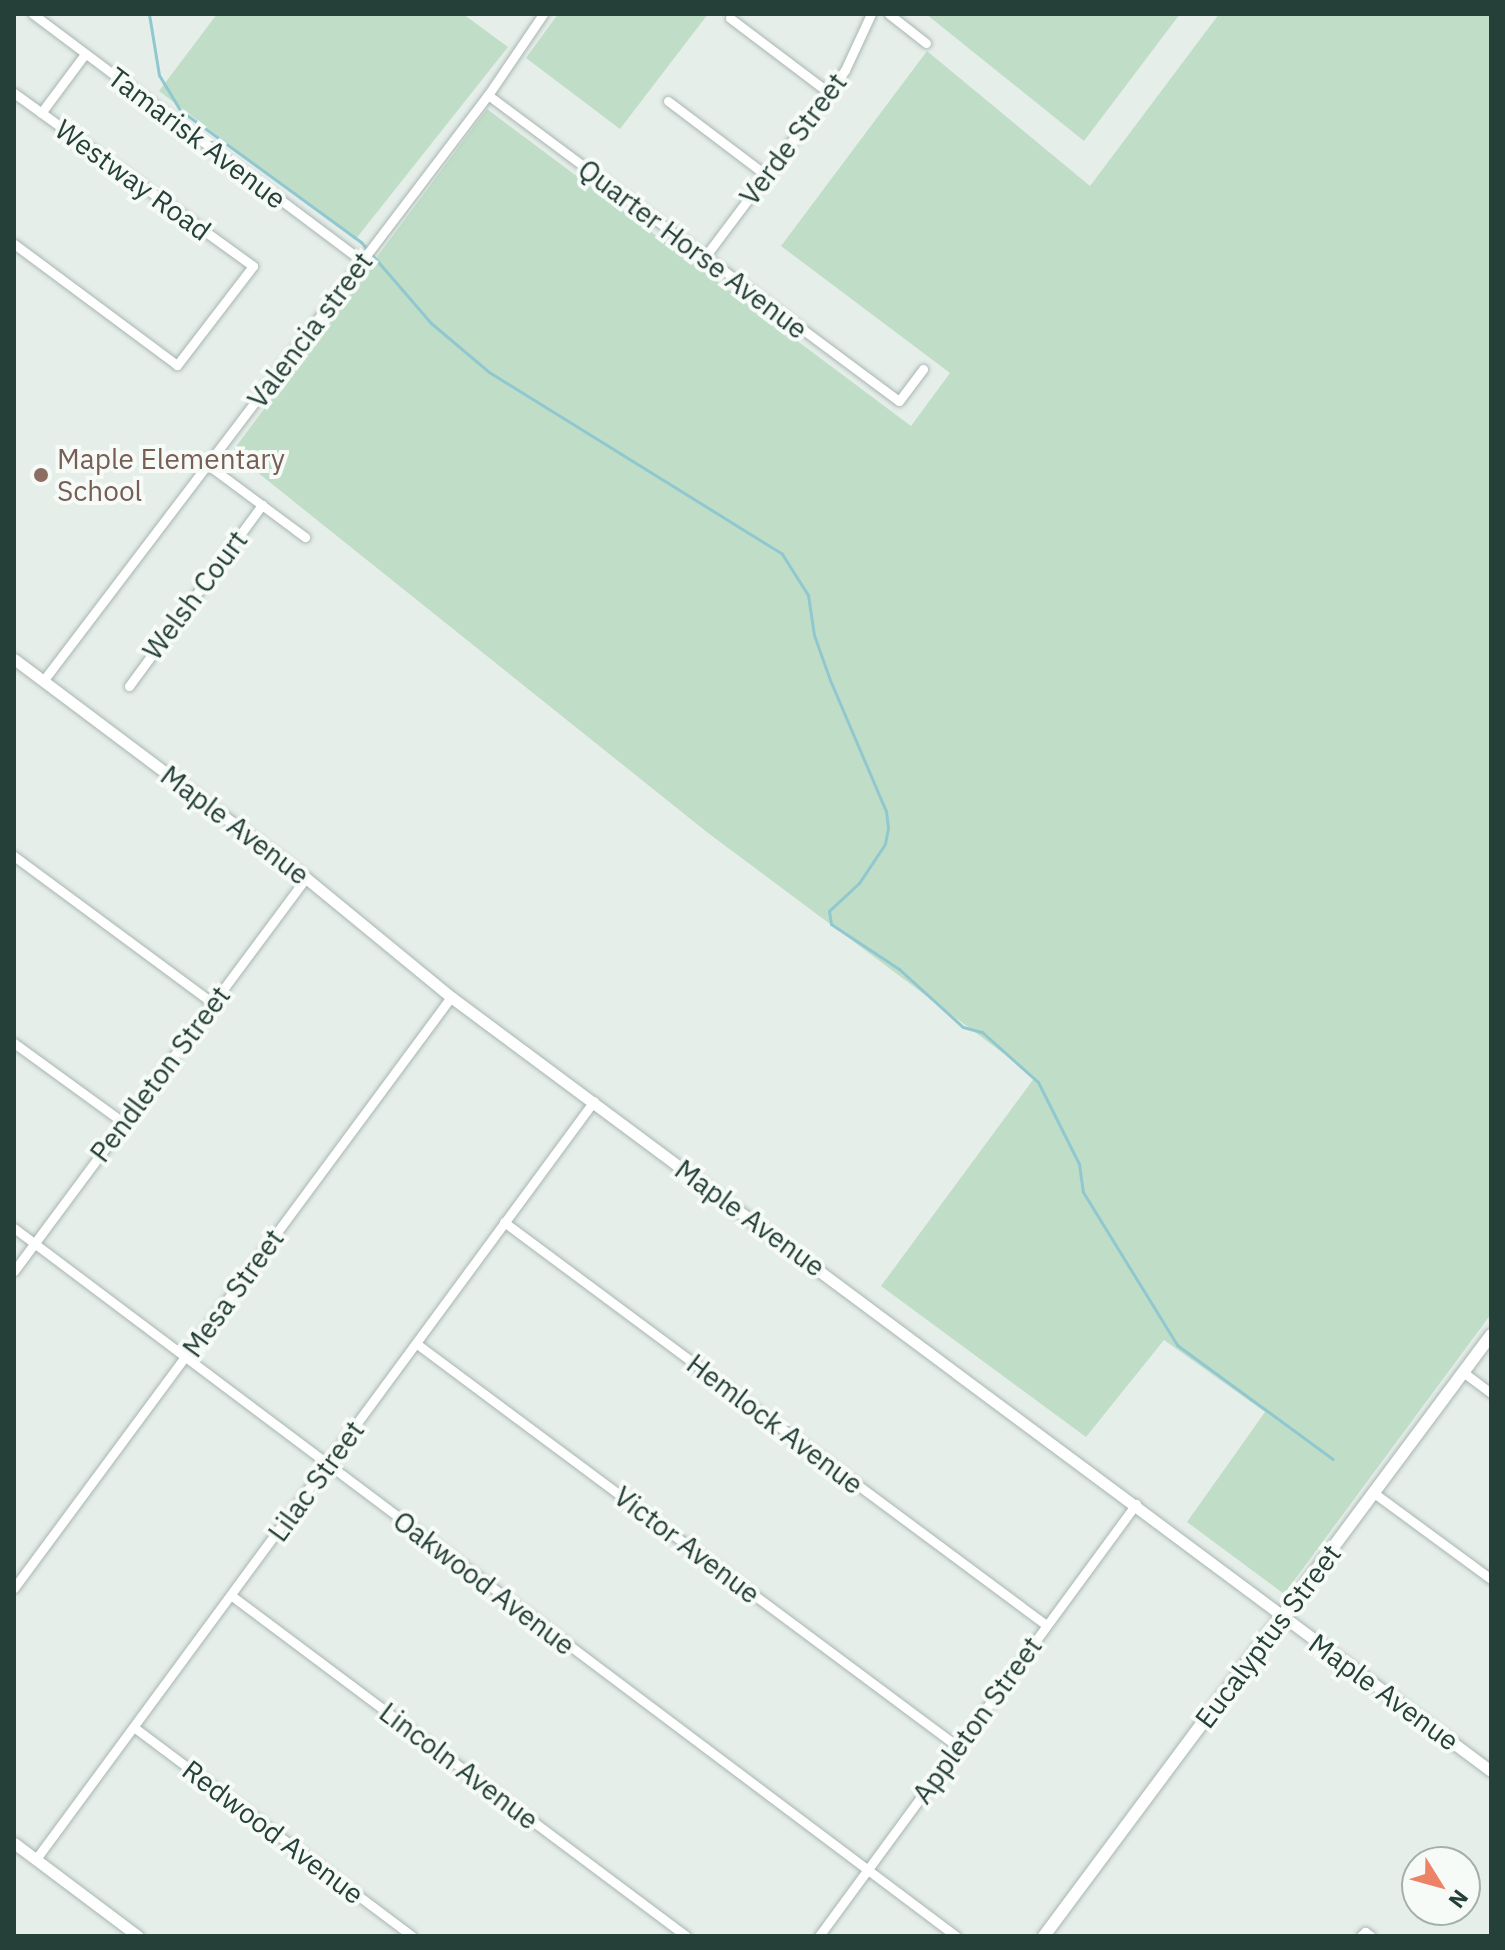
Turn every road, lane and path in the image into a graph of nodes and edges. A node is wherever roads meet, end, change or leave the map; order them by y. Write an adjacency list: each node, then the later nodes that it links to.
1 (33, 14): 7 (street, Tamarisk Avenue)
2 (543, 14): 10 (street, Valencia street)
3 (871, 14): 8 (street, Verde Street)
4 (889, 14): 6 (street)
5 (730, 18): 8 (street)
6 (926, 43)
7 (85, 54): 12 (street); 16 (street, Tamarisk Avenue)
8 (828, 92): 13 (street, Verde Street)
9 (14, 93): 12 (street, Westway Road)
10 (488, 95): 15 (street, Quarter Horse Avenue); 16 (street, Valencia street)
11 (668, 101): 13 (street)
12 (41, 113): 14 (street, Westway Road)
13 (766, 175): 15 (street, Verde Street)
14 (14, 244)
15 (704, 258): 17 (street, Quarter Horse Avenue)
16 (361, 260): 18 (street, Valencia street)
17 (923, 369)
18 (208, 465): 19 (street); 22 (street, Valencia street)
19 (262, 505): 20 (street); 23 (street, Welsh Court)
20 (305, 537)
21 (14, 659): 22 (street, Maple Avenue)
22 (43, 681): 25 (street, Maple Avenue)
23 (129, 686)
24 (14, 856): 27 (street)
25 (306, 878): 26 (street, Maple Avenue); 27 (street, Pendleton Street)
26 (451, 997): 29 (street, Maple Avenue); 37 (street, Mesa Street)
27 (213, 1003): 30 (street, Pendleton Street)
28 (14, 1043): 30 (street)
29 (594, 1101): 31 (street, Lilac Street); 42 (street, Maple Avenue)
30 (124, 1123): 33 (street, Pendleton Street)
31 (504, 1222): 36 (street, Lilac Street); 47 (street, Hemlock Avenue)
32 (14, 1228): 33 (street, Oakwood Avenue)
33 (35, 1243): 34 (street, Pendleton Street); 37 (street, Oakwood Avenue)
34 (14, 1271)
35 (1491, 1335): 38 (main road, Eucalyptus Street)
36 (417, 1344): 40 (street, Lilac Street); 49 (street, Victor Avenue)
37 (185, 1358): 40 (street, Oakwood Avenue); 44 (street, Mesa Street)
38 (1463, 1372): 39 (street); 41 (main road, Eucalyptus Street)
39 (1491, 1393)
40 (327, 1467): 45 (street, Lilac Street); 53 (street, Oakwood Avenue)
41 (1374, 1493): 43 (street); 46 (main road, Eucalyptus Street)
42 (1136, 1504): 46 (street, Maple Avenue); 47 (street, Appleton Street)
43 (1491, 1579)
44 (14, 1588)
45 (232, 1596): 48 (street, Lilac Street); 56 (street, Lincoln Avenue)
46 (1282, 1616): 50 (street, Maple Avenue); 59 (main road, Eucalyptus Street)
47 (1046, 1625): 49 (street, Appleton Street)
48 (135, 1728): 52 (street, Lilac Street); 55 (street, Redwood Avenue)
49 (957, 1746): 53 (street, Appleton Street)
50 (1491, 1771)
51 (14, 1843): 52 (street)
52 (36, 1859): 54 (street)
53 (868, 1868): 57 (street, Appleton Street); 58 (street, Oakwood Avenue)
54 (138, 1936)
55 (412, 1936)
56 (686, 1936)
57 (819, 1936)
58 (956, 1936)
59 (1044, 1936)

